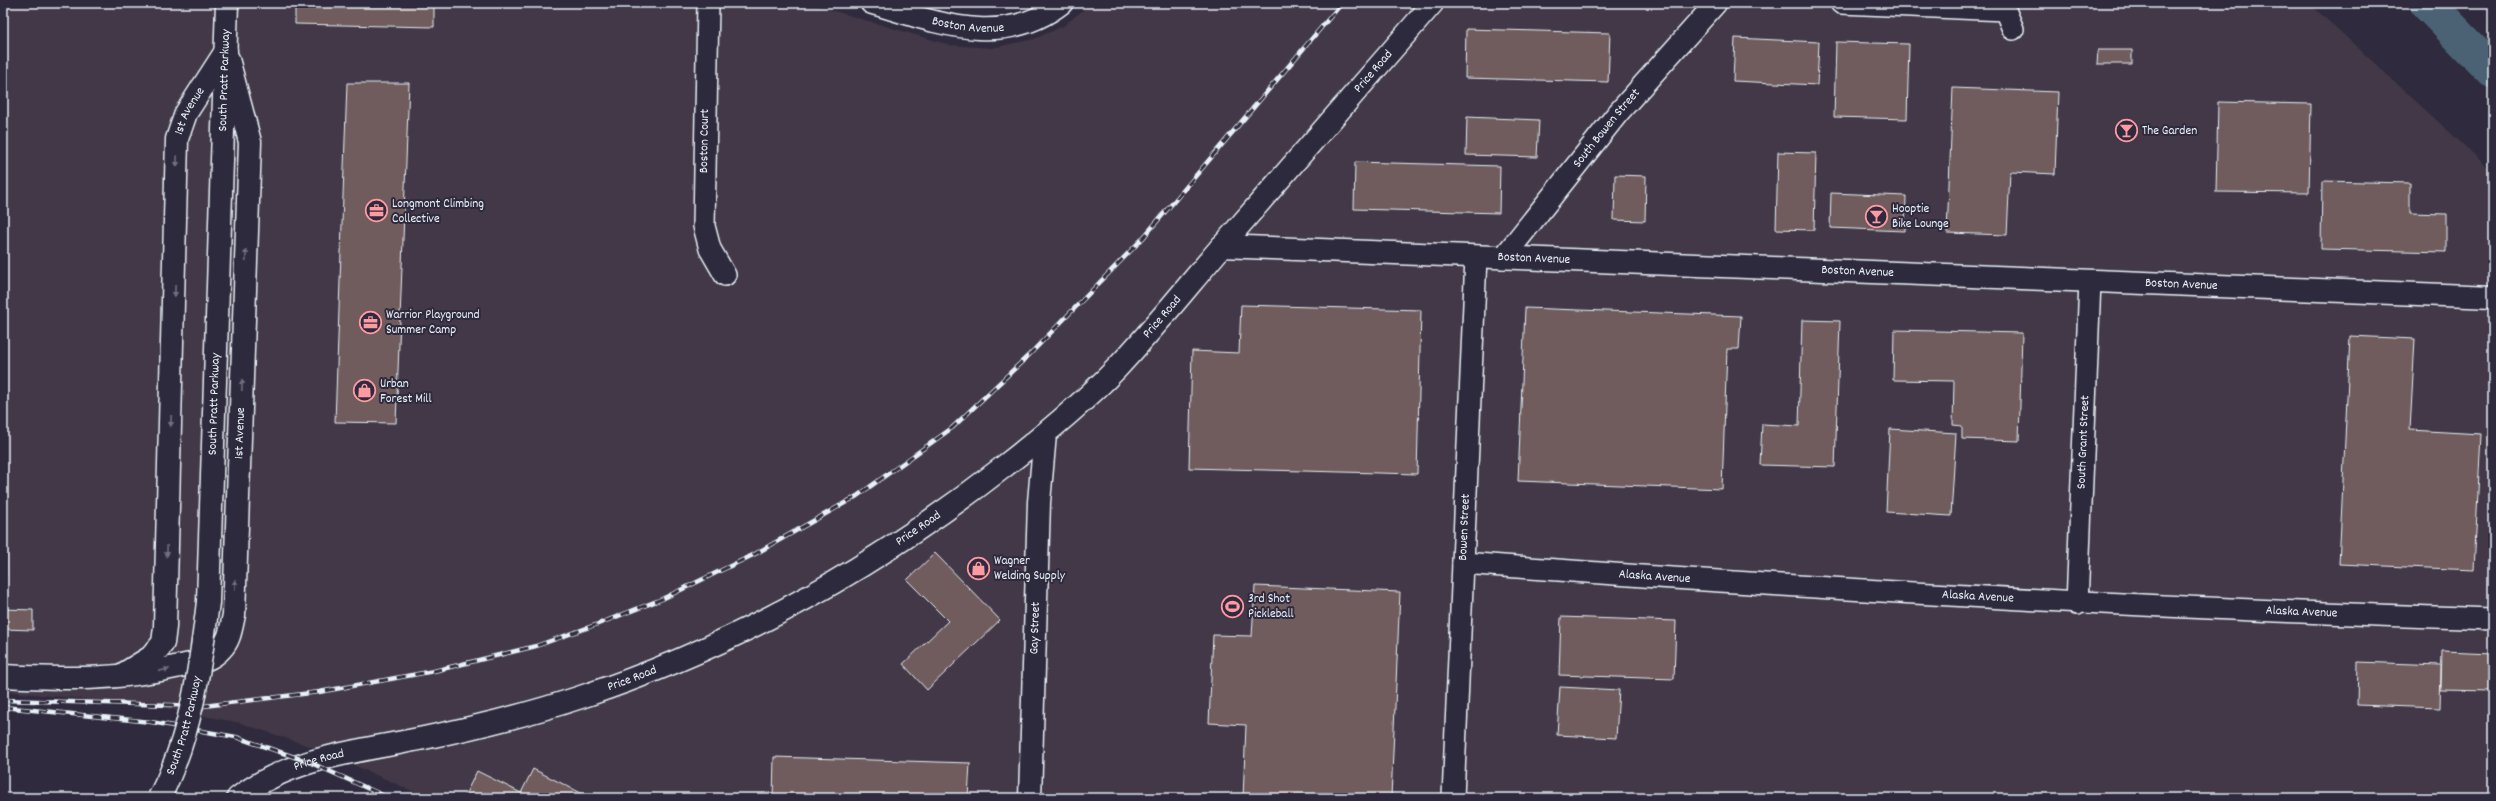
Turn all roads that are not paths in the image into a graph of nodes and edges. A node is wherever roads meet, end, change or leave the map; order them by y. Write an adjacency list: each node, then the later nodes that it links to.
1 (227, 3): 9 (street, South Pratt Parkway)
2 (708, 3): 13 (street, Boston Court)
3 (871, 3): 4 (street, Boston Avenue)
4 (1062, 3)
5 (1433, 3): 10 (street, Price Road)
6 (1716, 3): 12 (street, South Bowen Street)
7 (1841, 3): 8 (street)
8 (2013, 28)
9 (226, 52): 21 (street, 1st Avenue, one-way to 21); 21 (street, 1st Avenue, one-way to 9); 22 (street, South Pratt Parkway, bridge)
10 (1222, 246): 11 (street, Boston Avenue); 16 (street, Price Road)
11 (1476, 257): 12 (street, Boston Avenue); 17 (street, Bowen Street)
12 (1503, 258): 14 (street, Boston Avenue)
13 (725, 275)
14 (2090, 281): 15 (street, Boston Avenue); 18 (street, South Grant Street)
15 (2493, 297)
16 (1044, 434): 23 (street, Price Road); 24 (street, Gay Street)
17 (1463, 563): 18 (street, Alaska Avenue); 25 (street, Bowen Street)
18 (2077, 604): 19 (street, Alaska Avenue)
19 (2493, 619)
20 (3, 676): 21 (street, 1st Avenue)
21 (112, 678)
22 (159, 798)
23 (238, 798)
24 (1030, 798)
25 (1453, 798)

